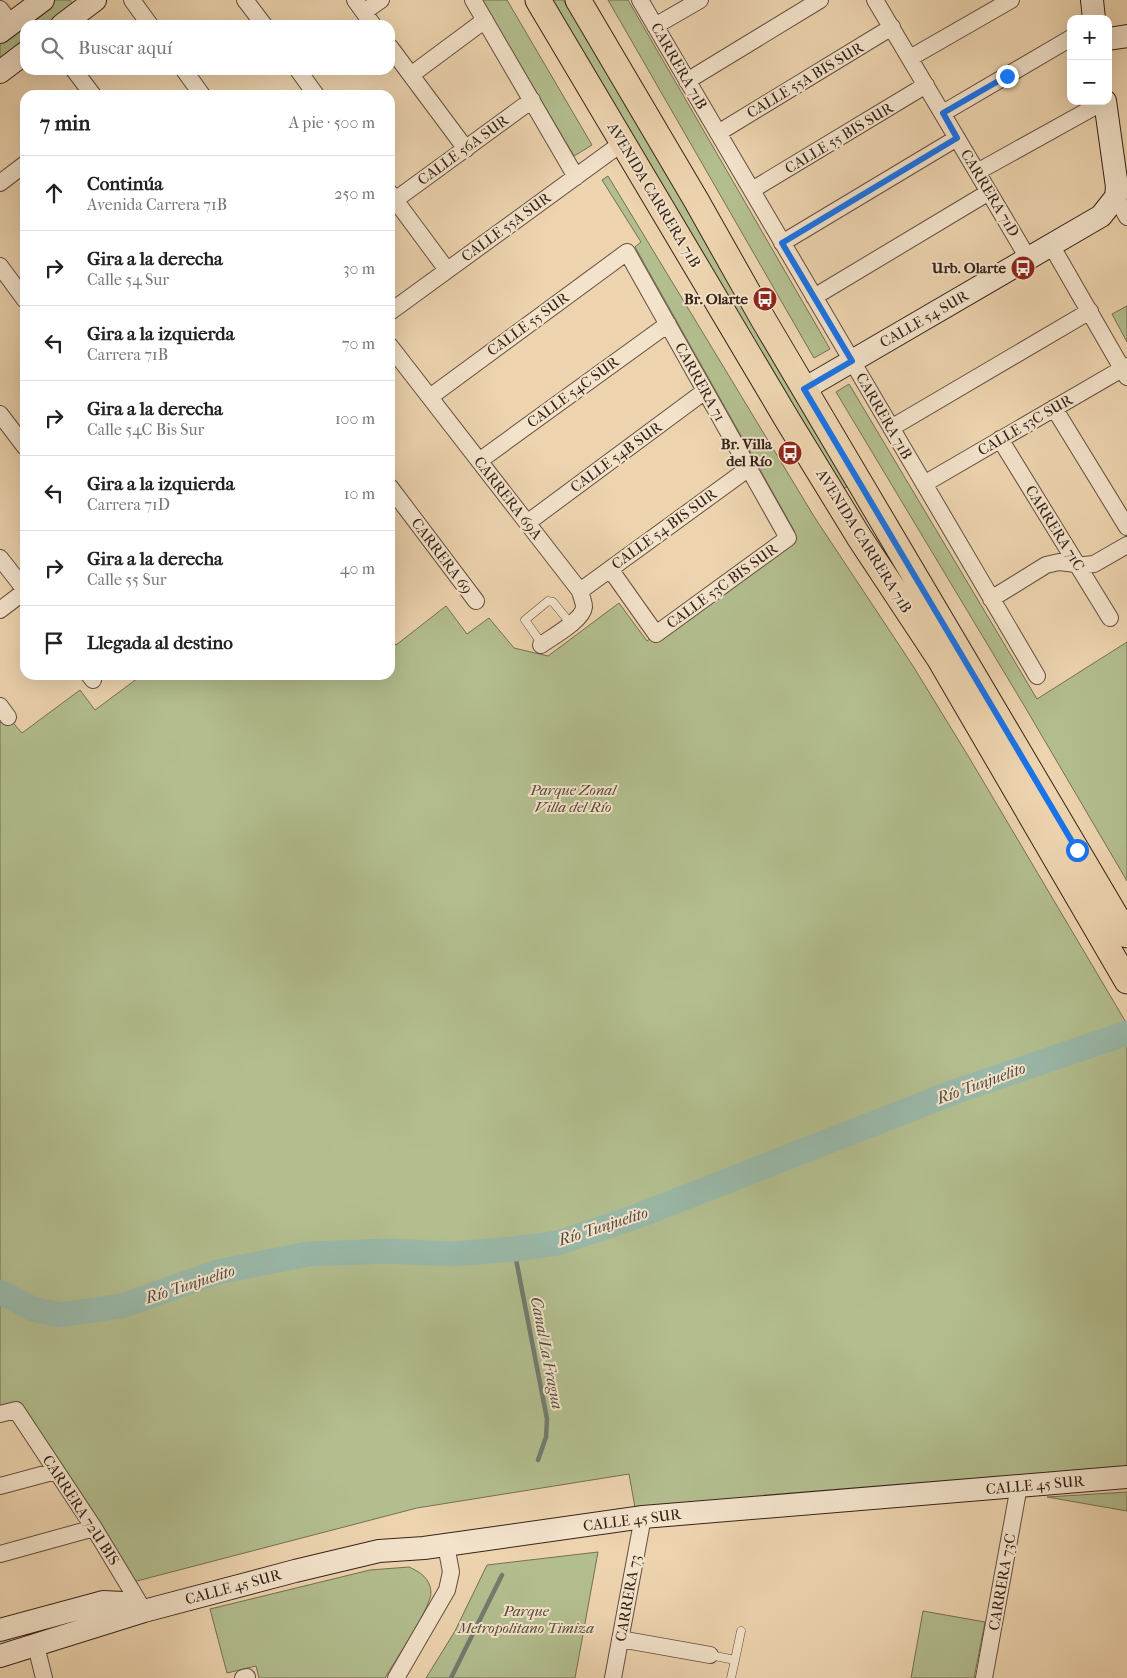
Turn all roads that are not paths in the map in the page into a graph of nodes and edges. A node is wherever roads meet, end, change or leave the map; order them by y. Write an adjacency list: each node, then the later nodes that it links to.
1 (43, 0): 17 (street)
2 (95, 0): 18 (street)
3 (132, 0): 19 (street)
4 (245, 0): 20 (street)
5 (381, 0): 15 (street)
6 (474, 0): 21 (street)
7 (538, 0): 46 (main road, AVENIDA CARRERA 71B)
8 (578, 0): 72 (main road, AVENIDA CARRERA 71B)
9 (640, 0): 22 (street, CARRERA 71B)
10 (700, 0): 22 (street)
11 (820, 0): 35 (street)
12 (1011, 0): 29 (street)
13 (1092, 0): 16 (street)
14 (878, 1): 23 (street, CARRERA 71D)
15 (364, 12)
16 (1094, 15)
17 (2, 19)
18 (69, 20)
19 (146, 20)
20 (260, 20)
21 (485, 20): 34 (street); 40 (street)
22 (655, 26): 35 (street, CARRERA 71B)
23 (892, 27): 29 (street, CARRERA 71D); 44 (street, CALLE 55A BIS SUR)
24 (1127, 36): 25 (street)
25 (1112, 38)
26 (1067, 40): 43 (street)
27 (395, 54): 34 (street)
28 (20, 57): 30 (street)
29 (910, 58): 36 (street, CARRERA 71D)
30 (0, 72)
31 (78, 75): 37 (street)
32 (188, 75): 38 (street)
33 (302, 75): 39 (street)
34 (411, 75): 47 (street)
35 (687, 81): 44 (street, CARRERA 71B)
36 (926, 85): 43 (street, CARRERA 71D); 52 (street, CALLE 55 BIS SUR)
37 (88, 90)
38 (198, 90)
39 (312, 90)
40 (532, 100): 47 (street, CALLE 56A SUR); 50 (street)
41 (1098, 105): 49 (street)
42 (1106, 105): 55 (street)
43 (943, 113): 45 (street, CARRERA 71D)
44 (718, 133): 52 (street, CARRERA 71B)
45 (957, 138): 49 (street, CARRERA 71D); 58 (street)
46 (622, 143): 50 (street, CALLE 55A SUR); 101 (main road, AVENIDA CARRERA 71B)
47 (466, 148): 54 (street, CALLE 56A SUR)
48 (20, 168): 51 (street)
49 (977, 172): 53 (street, CARRERA 71D)
50 (576, 177): 63 (street, CALLE 55A SUR)
51 (0, 183)
52 (752, 190): 58 (street, CARRERA 71B)
53 (989, 192): 61 (street, CARRERA 71D); 65 (street)
54 (395, 196)
55 (1116, 197): 57 (street); 59 (street, CALLE 54 SUR)
56 (395, 200): 63 (street)
57 (1127, 217)
58 (782, 243): 65 (street, CARRERA 71B)
59 (1051, 245): 61 (street, CALLE 54 SUR); 67 (street)
60 (627, 252): 68 (street, CARRERA 71); 74 (street, CALLE 55 SUR)
61 (1028, 258): 70 (street, CALLE 54 SUR)
62 (0, 266): 64 (street)
63 (447, 270): 66 (street, CALLE 55A SUR)
64 (20, 293)
65 (814, 297): 70 (street, CARRERA 71B)
66 (395, 308)
67 (1090, 310): 71 (street); 77 (street)
68 (668, 324): 73 (street, CARRERA 71); 80 (street, CALLE 54C SUR)
69 (395, 352): 74 (street, CARRERA 69A)
70 (852, 361): 72 (street, CALLE 54 SUR); 77 (street, CARRERA 71B)
71 (1125, 371): 75 (street, CALLE 53C SUR)
72 (804, 389): 101 (main road, AVENIDA CARRERA 71B)
73 (705, 391): 81 (street, CARRERA 71); 84 (street, CALLE 54B SUR)
74 (430, 397): 80 (street, CARRERA 69A)
75 (1054, 408): 78 (street, CALLE 53C SUR); 85 (street)
76 (0, 414): 79 (street)
77 (891, 428): 82 (street, CARRERA 71B)
78 (1000, 439): 82 (street, CALLE 53C SUR); 89 (street, CARRERA 71C)
79 (20, 440)
80 (479, 461): 84 (street, CARRERA 69A)
81 (749, 468): 86 (street, CARRERA 71); 90 (street, CALLE 54 BIS SUR)
82 (924, 484): 94 (street, CARRERA 71B)
83 (395, 494): 95 (street, CARRERA 69)
84 (527, 522): 92 (street, CARRERA 69A)
85 (1127, 527)
86 (788, 538): 90 (street, CALLE 53C BIS SUR)
87 (1127, 544): 89 (street)
88 (0, 558): 91 (street)
89 (1076, 563): 94 (street); 97 (street, CARRERA 71C)
90 (610, 569): 92 (street, CALLE 54 BIS SUR)
91 (20, 584)
92 (580, 591): 98 (street)
93 (20, 595): 96 (street)
94 (991, 599): 100 (street, CARRERA 71B)
95 (476, 601)
96 (0, 610)
97 (1110, 618)
98 (571, 624): 99 (street); 99 (lane)
99 (542, 644)
100 (1036, 676)
101 (998, 738): 102 (main road, AVENIDA CARRERA 71B); 103 (main road, AVENIDA CARRERA 71B)
102 (1127, 935)
103 (1127, 980)
104 (8, 1412): 105 (street, CARRERA 72U BIS)
105 (56, 1471): 107 (street); 110 (street, CARRERA 72U BIS)
106 (1127, 1477): 108 (street, CALLE 45 SUR)
107 (0, 1486)
108 (1019, 1486): 109 (street, CALLE 45 SUR); 125 (street, CARRERA 73C)
109 (643, 1517): 111 (street, CALLE 45 SUR); 116 (street, CARRERA 73)
110 (94, 1528): 112 (street); 113 (street, CARRERA 72U BIS)
111 (446, 1545): 113 (street, CALLE 45 SUR); 122 (street)
112 (0, 1554)
113 (144, 1611): 114 (street); 117 (street, CALLE 45 SUR)
114 (0, 1630)
115 (741, 1631): 120 (lane)
116 (620, 1639): 118 (street); 123 (street, CARRERA 73)
117 (36, 1646): 119 (street, CALLE 45 SUR); 121 (street)
118 (710, 1655): 120 (lane)
119 (0, 1656)
120 (735, 1660): 124 (lane)
121 (44, 1678)
122 (396, 1678)
123 (613, 1678)
124 (731, 1678)
125 (984, 1678)

